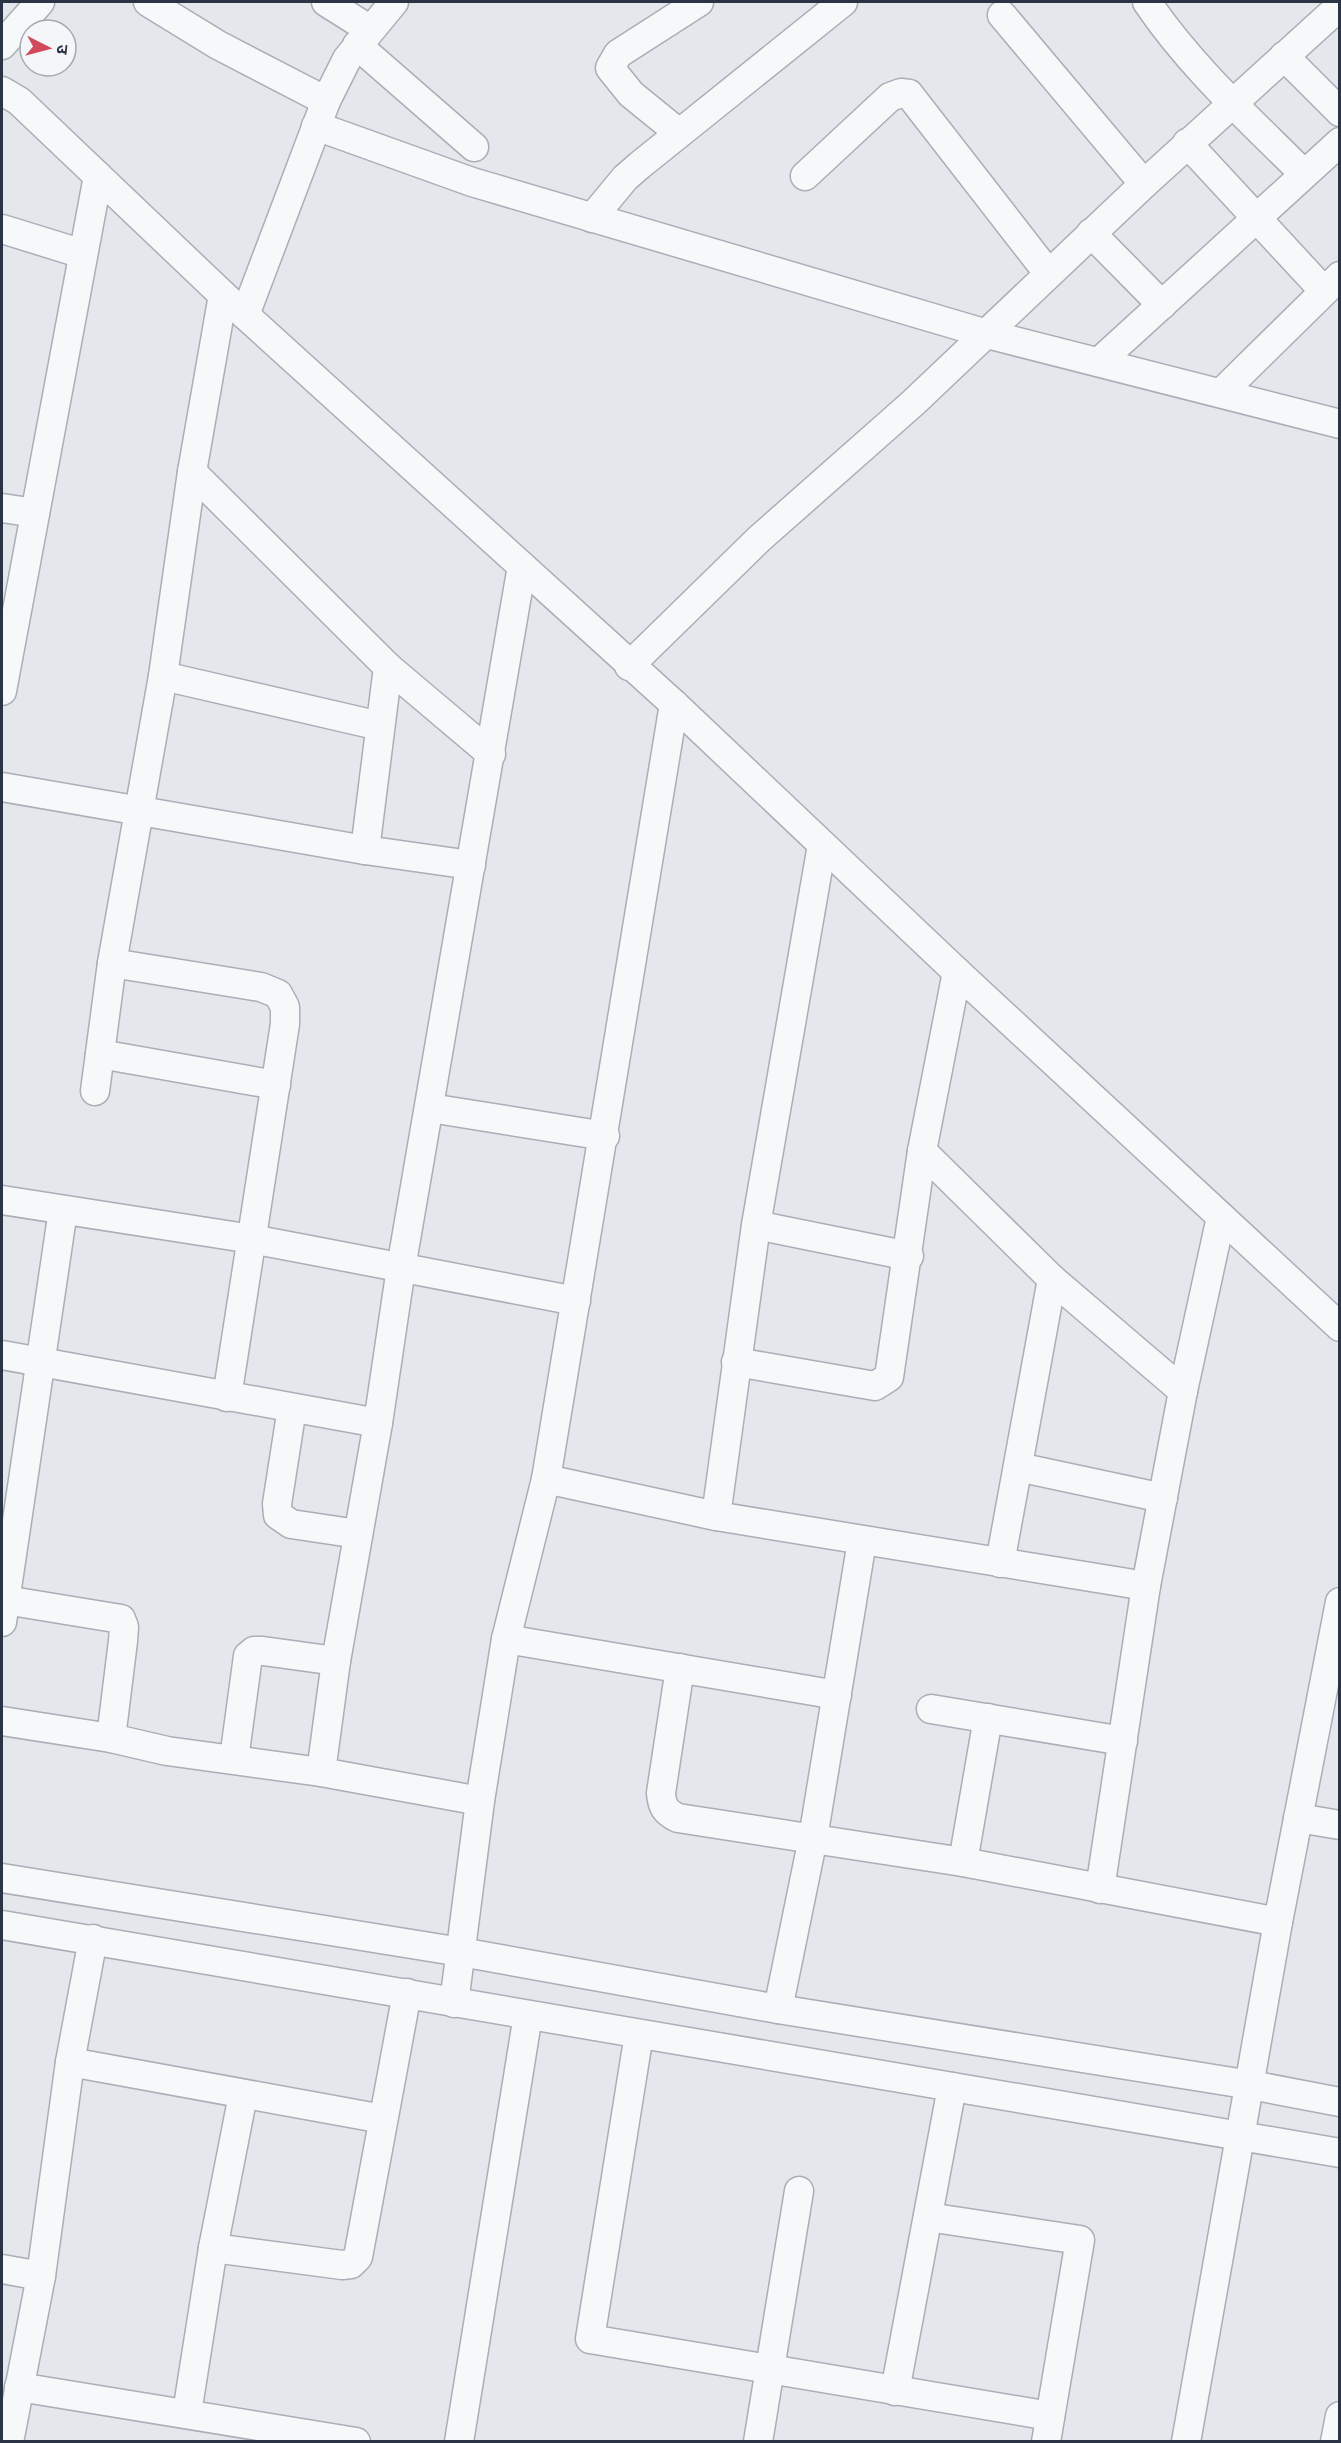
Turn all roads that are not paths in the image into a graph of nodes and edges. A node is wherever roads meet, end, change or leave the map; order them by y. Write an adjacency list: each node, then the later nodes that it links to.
1 (40, 2): 11 (street)
2 (148, 2): 16 (street)
3 (326, 2): 10 (street)
4 (394, 2): 10 (street)
5 (699, 2): 17 (street)
6 (843, 2): 17 (street)
7 (1147, 2): 14 (street)
8 (1340, 6): 12 (street)
9 (1002, 15): 24 (street)
10 (363, 37): 16 (street); 20 (street)
11 (2, 45)
12 (1284, 56): 14 (street); 15 (street)
13 (2, 90): 22 (street)
14 (1232, 102): 19 (street); 21 (street)
15 (1340, 112)
16 (321, 113): 25 (street); 34 (street)
17 (679, 132): 25 (street)
18 (1340, 142): 21 (street)
19 (1187, 143): 24 (street); 26 (street)
20 (474, 147)
21 (1304, 174): 26 (street)
22 (98, 176): 29 (street); 32 (street)
23 (805, 176): 30 (street)
24 (1144, 183): 28 (street)
25 (592, 218): 35 (street)
26 (1257, 218): 31 (street); 33 (street)
27 (2, 229): 29 (street)
28 (1090, 233): 30 (street); 33 (street)
29 (83, 254): 41 (street)
30 (1048, 273): 35 (street)
31 (1332, 283): 37 (street)
32 (223, 295): 34 (street); 39 (street)
33 (1162, 305): 36 (street)
34 (245, 315): 42 (street)
35 (987, 334): 36 (street); 44 (street)
36 (1099, 362): 37 (street)
37 (1221, 393): 38 (street)
38 (1340, 424)
39 (192, 472): 45 (street); 46 (street)
40 (2, 508): 41 (street)
41 (35, 513): 43 (street)
42 (522, 567): 44 (street); 50 (street)
43 (7, 631): 47 (street)
44 (629, 666): 48 (street)
45 (388, 667): 49 (street); 50 (street)
46 (163, 676): 49 (street); 52 (street)
47 (2, 691)
48 (674, 704): 53 (street); 62 (street)
49 (380, 726): 54 (street)
50 (491, 754): 55 (street)
51 (2, 787): 52 (street)
52 (140, 811): 54 (street); 56 (street)
53 (822, 845): 57 (street); 67 (street)
54 (365, 850): 55 (street)
55 (471, 865): 61 (street)
56 (112, 963): 58 (street); 59 (street)
57 (957, 972): 63 (street); 66 (street)
58 (100, 1054): 59 (street); 60 (street)
59 (276, 1085): 68 (street)
60 (95, 1091)
61 (430, 1108): 62 (street); 70 (street)
62 (605, 1136): 72 (street)
63 (922, 1151): 69 (street); 71 (street)
64 (2, 1200): 65 (street)
65 (63, 1210): 68 (street); 75 (street)
66 (1221, 1217): 73 (street); 77 (street)
67 (756, 1225): 69 (street); 76 (street)
68 (252, 1239): 70 (street); 78 (street)
69 (909, 1256): 76 (street)
70 (401, 1268): 72 (street); 80 (street)
71 (1052, 1280): 77 (street); 81 (street)
72 (576, 1301): 82 (street)
73 (1340, 1327)
74 (2, 1355): 75 (street)
75 (41, 1361): 78 (street); 90 (street)
76 (736, 1362): 84 (street)
77 (1183, 1391): 83 (street)
78 (227, 1396): 79 (street)
79 (292, 1408): 80 (street); 85 (street)
80 (378, 1423): 85 (street)
81 (1018, 1467): 83 (street); 87 (street)
82 (546, 1479): 84 (street); 91 (street)
83 (1163, 1498): 88 (street)
84 (716, 1516): 86 (street)
85 (358, 1534): 92 (street)
86 (862, 1541): 87 (street); 95 (street)
87 (1000, 1563): 88 (street)
88 (1146, 1586): 100 (street)
89 (1340, 1602): 94 (street)
90 (3, 1611): 99 (street)
91 (506, 1639): 93 (street); 103 (street)
92 (336, 1661): 101 (street); 102 (street)
93 (680, 1668): 95 (street); 106 (street)
94 (1332, 1677): 104 (street)
95 (837, 1695): 106 (street)
96 (931, 1709): 97 (street)
97 (988, 1718): 100 (street); 107 (street)
98 (2, 1721): 99 (street)
99 (111, 1738): 101 (street)
100 (1123, 1742): 109 (street)
101 (234, 1760): 102 (street)
102 (321, 1772): 103 (street)
103 (480, 1801): 113 (street)
104 (1298, 1818): 105 (street); 110 (street)
105 (1340, 1824)
106 (813, 1838): 107 (street); 116 (street)
107 (963, 1862): 109 (street)
108 (2, 1878): 113 (street)
109 (1100, 1889): 110 (street)
110 (1278, 1922): 120 (street)
111 (2, 1925): 112 (street)
112 (93, 1939): 114 (street); 119 (street)
113 (461, 1952): 115 (street); 116 (street)
114 (407, 1994): 115 (street); 124 (street)
115 (454, 2003): 117 (street)
116 (778, 2009): 120 (street)
117 (528, 2015): 118 (street); 140 (street)
118 (639, 2034): 121 (street); 132 (street)
119 (70, 2062): 122 (street); 131 (street)
120 (1251, 2085): 123 (street); 125 (street)
121 (952, 2087): 125 (street); 128 (street)
122 (243, 2095): 124 (street); 129 (street)
123 (1340, 2102)
124 (383, 2119): 129 (street)
125 (1241, 2138): 126 (street); 142 (street)
126 (1340, 2153)
127 (799, 2191): 132 (street)
128 (928, 2217): 134 (street); 137 (street)
129 (213, 2247): 135 (street)
130 (2, 2269): 131 (street)
131 (41, 2276): 133 (street)
132 (769, 2371): 134 (street); 141 (street)
133 (19, 2387): 135 (street); 138 (street)
134 (895, 2391): 137 (street)
135 (187, 2413): 139 (street)
136 (1340, 2416): 143 (street)
137 (1048, 2429)
138 (9, 2442)
139 (356, 2442)
140 (459, 2442)
141 (758, 2442)
142 (1186, 2442)
143 (1335, 2442)

